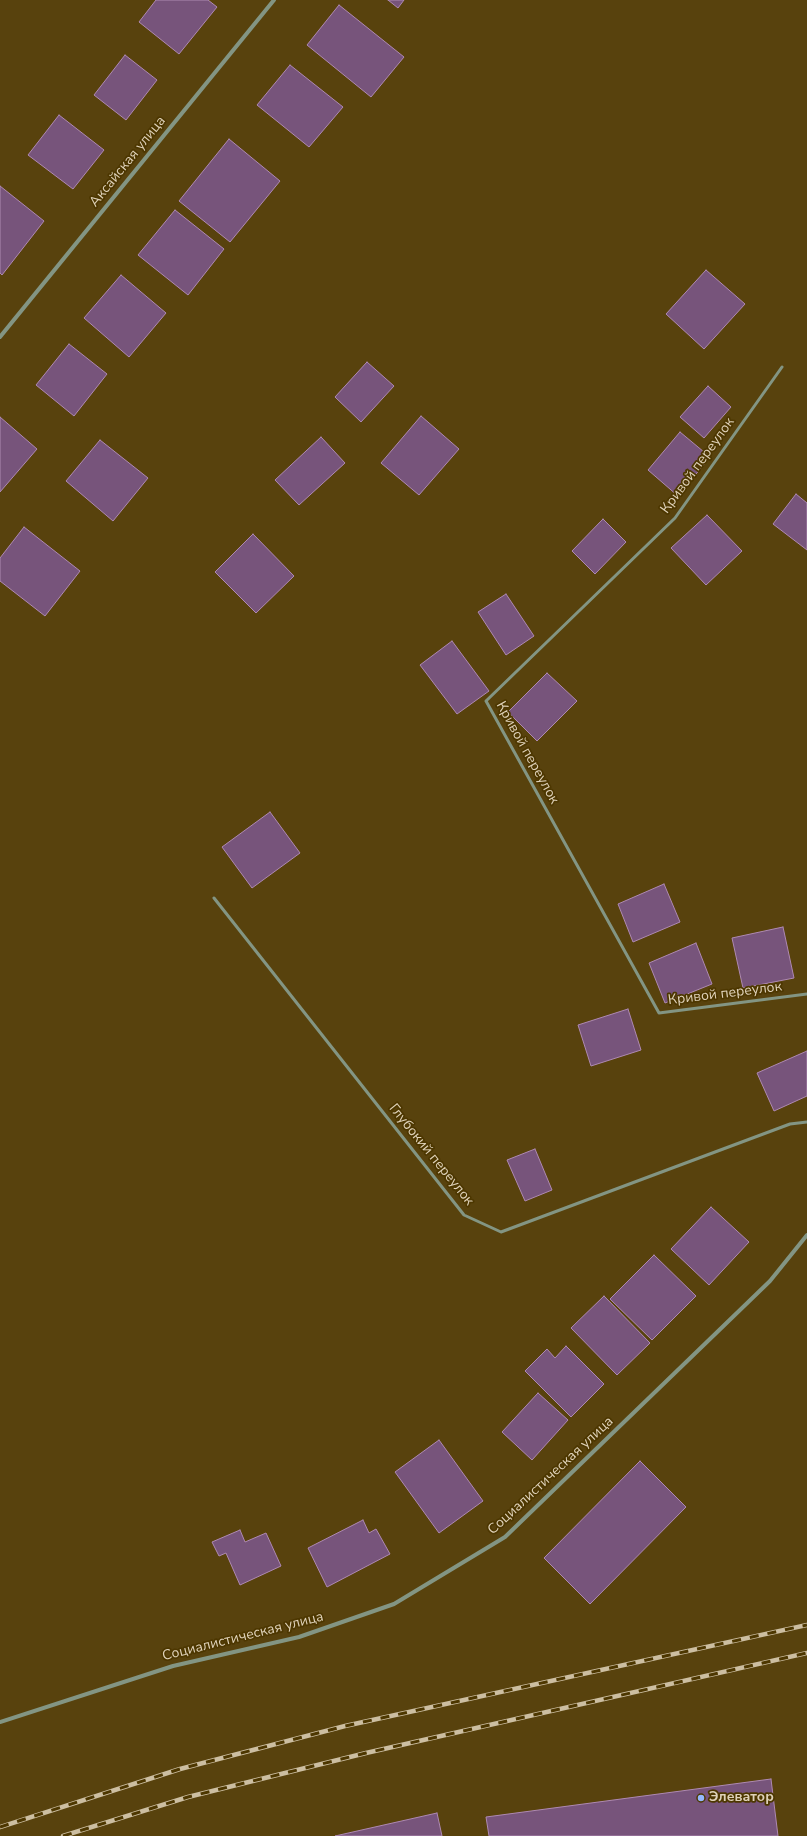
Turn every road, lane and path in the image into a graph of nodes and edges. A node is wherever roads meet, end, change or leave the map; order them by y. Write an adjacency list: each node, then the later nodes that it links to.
1 (274, 0): 2 (street, Аксайская улица)
2 (0, 337)
3 (782, 367): 5 (lane, Кривой переулок)
4 (214, 898): 6 (lane, Глубокий переулок)
5 (807, 994)
6 (807, 1122)
7 (807, 1235): 8 (street, Социалистическая улица)
8 (0, 1722)

